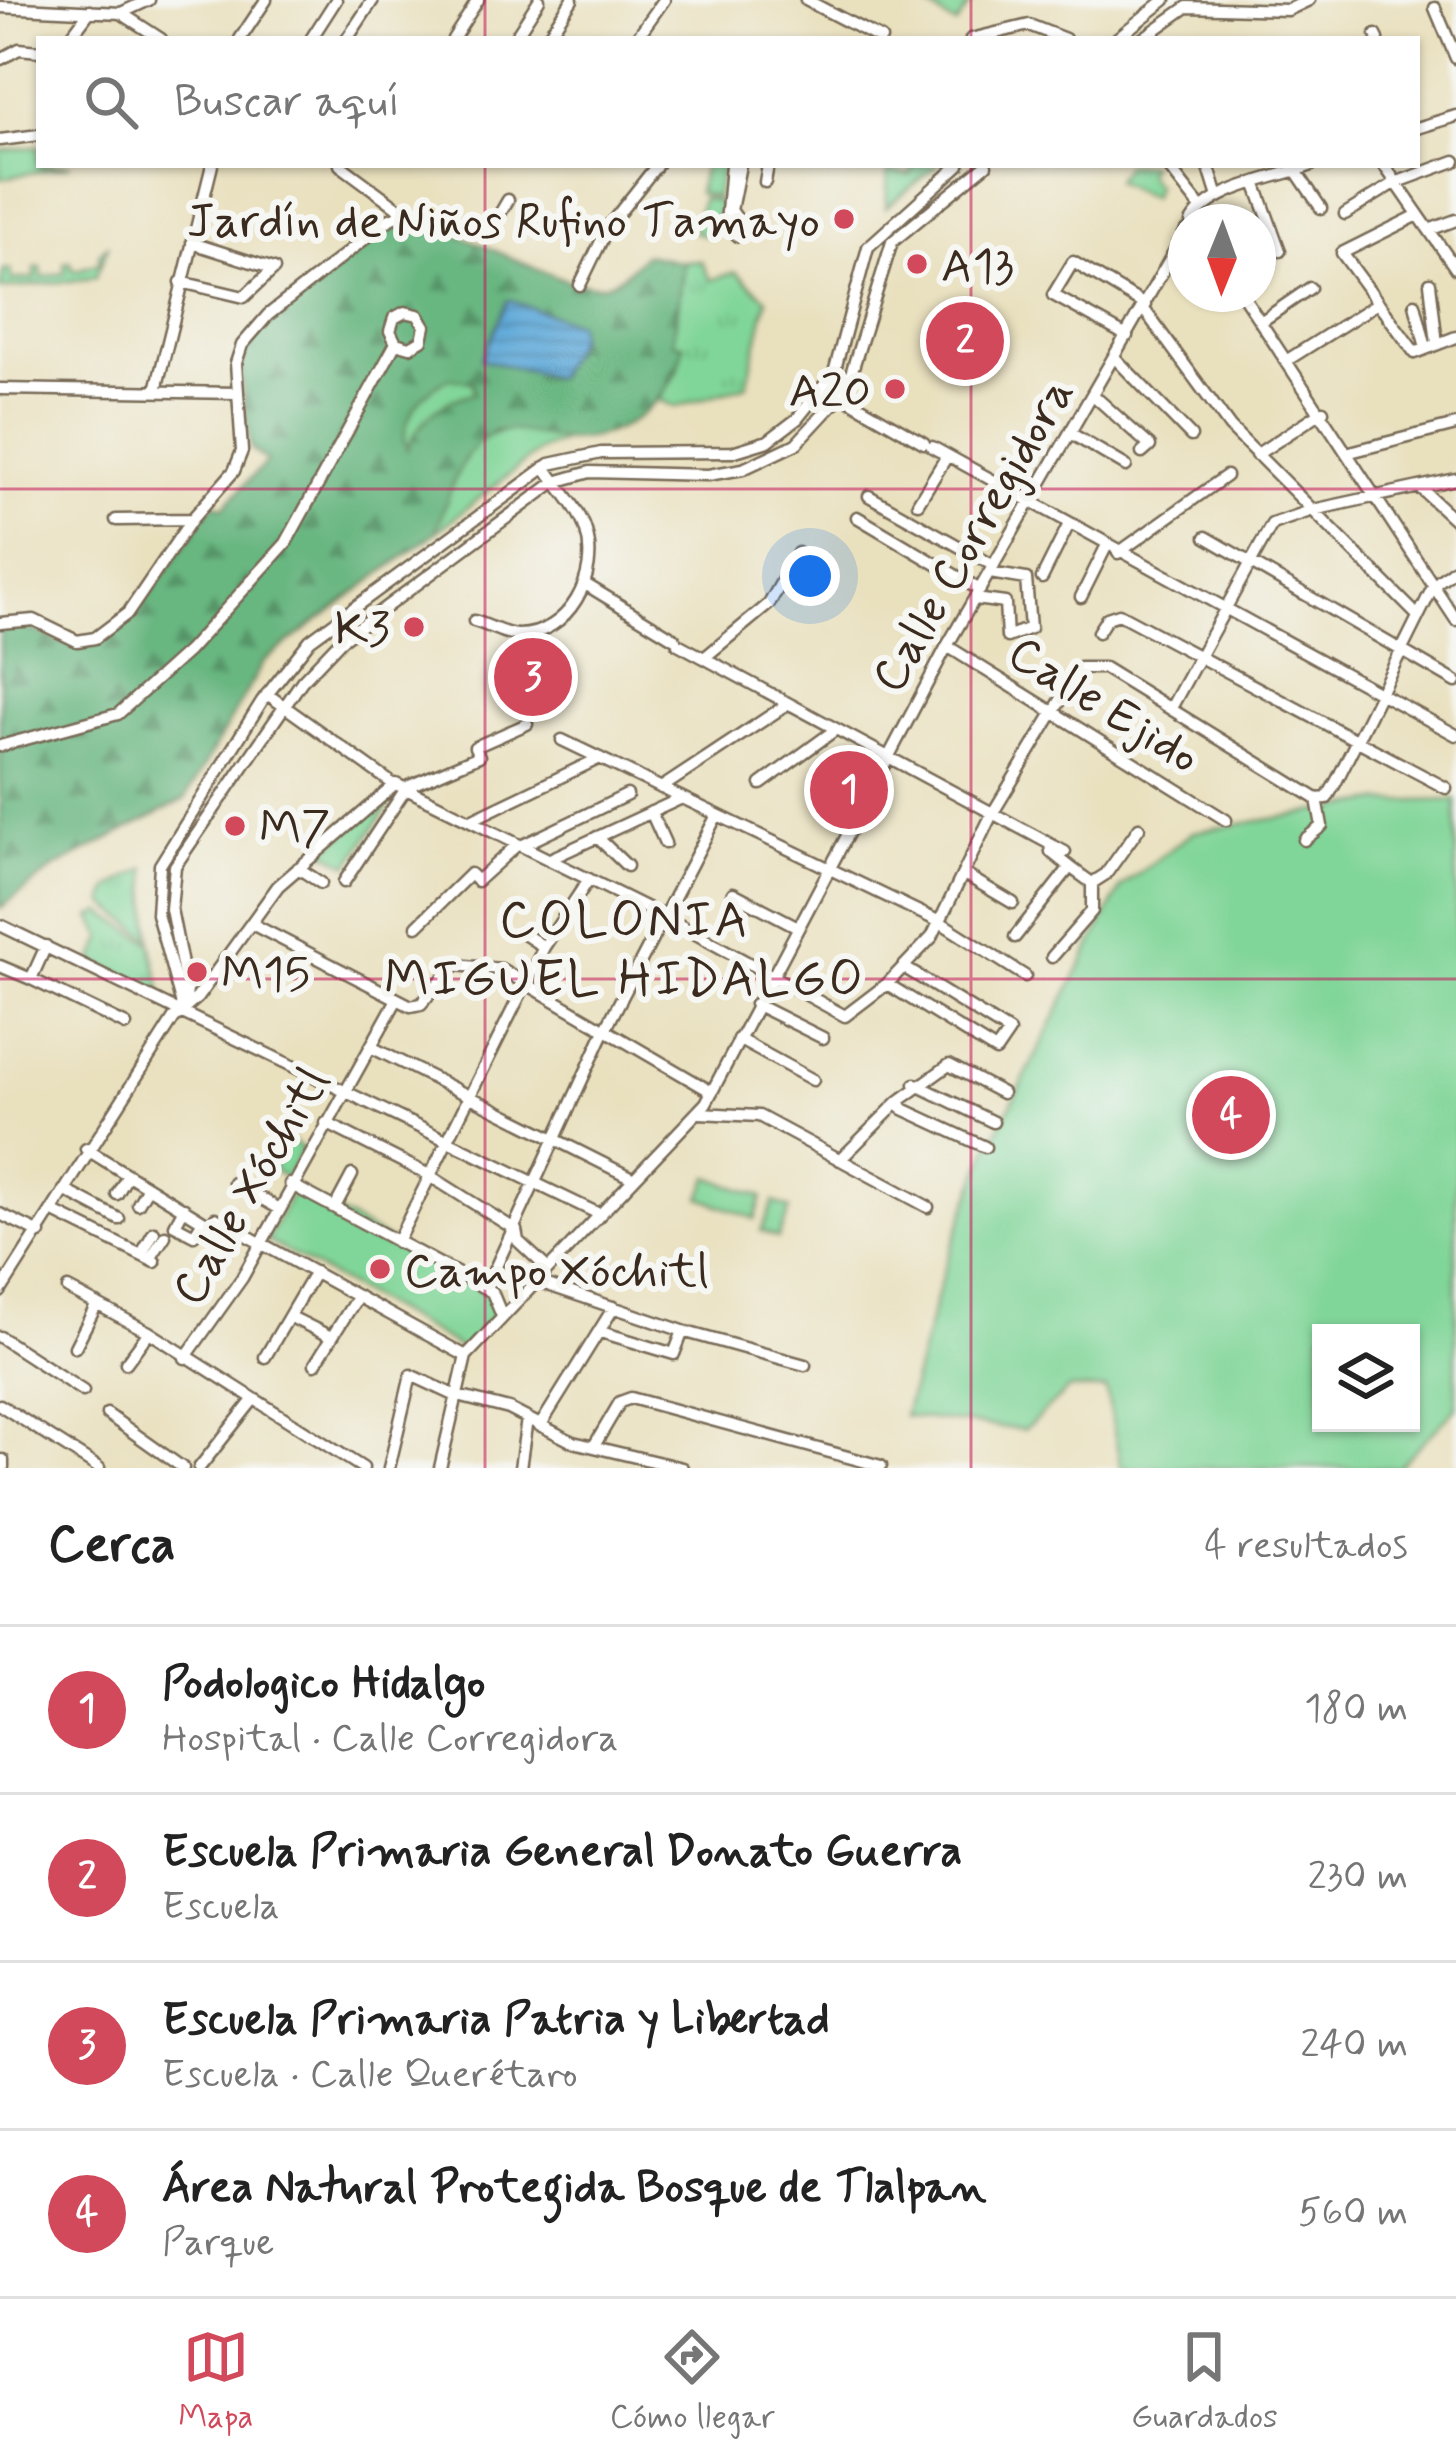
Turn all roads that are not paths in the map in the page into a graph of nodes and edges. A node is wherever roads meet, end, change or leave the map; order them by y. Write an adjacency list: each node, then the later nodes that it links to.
1 (149, 0): 15 (street)
2 (266, 0): 18 (street)
3 (336, 0): 19 (street)
4 (373, 0): 20 (street)
5 (478, 0): 21 (street)
6 (539, 0): 22 (street)
7 (572, 0): 23 (street)
8 (664, 0): 24 (street)
9 (806, 0): 25 (street)
10 (1166, 0): 28 (street)
11 (1309, 0): 29 (street)
12 (0, 7): 14 (street)
13 (1436, 8): 31 (street)
14 (90, 11): 15 (street); 16 (street)
15 (122, 13): 17 (street)
16 (71, 36)
17 (156, 36)
18 (242, 36)
19 (312, 36)
20 (349, 36)
21 (455, 36)
22 (516, 36)
23 (548, 36)
24 (638, 36)
25 (875, 36)
26 (983, 36): 27 (street)
27 (1057, 36)
28 (1120, 36)
29 (1146, 36)
30 (36, 51): 32 (street)
31 (1456, 58)
32 (1, 59)
33 (1456, 116): 34 (street)
34 (1420, 127)
35 (36, 136): 36 (street)
36 (0, 140)
37 (1455, 161): 52 (street)
38 (211, 168): 66 (street)
39 (344, 168): 60 (street)
40 (655, 168): 74 (street)
41 (736, 168): 64 (street)
42 (767, 168): 51 (street)
43 (955, 168): 50 (street)
44 (982, 168): 54 (street)
45 (1169, 168): 57 (street)
46 (1207, 168): 55 (street)
47 (1304, 168): 49 (street)
48 (1386, 168): 52 (street)
49 (1296, 171): 53 (street); 59 (street)
50 (947, 175): 54 (street); 87 (street)
51 (765, 182)
52 (1395, 182): 61 (street); 62 (street)
53 (1256, 185): 55 (street); 68 (street)
54 (957, 188): 92 (street)
55 (1218, 197): 58 (street)
56 (508, 200): 60 (street)
57 (1198, 204)
58 (1205, 204)
59 (1321, 208)
60 (405, 213): 90 (street)
61 (1345, 214)
62 (1418, 215): 65 (street); 76 (street)
63 (1456, 220): 65 (street)
64 (745, 224)
65 (1429, 230): 67 (street)
66 (191, 243): 72 (street); 72 (street)
67 (1449, 249): 71 (street)
68 (1280, 251)
69 (1168, 262): 70 (street, Calle Corregidora)
70 (1166, 265): 78 (street, Calle Corregidora)
71 (1456, 269)
72 (181, 282): 89 (street)
73 (1430, 283): 84 (street)
74 (580, 285)
75 (1310, 288): 80 (street)
76 (1378, 303): 84 (street); 86 (street)
77 (1415, 304): 84 (street)
78 (1144, 307): 81 (street, Calle Corregidora); 81 (street); 99 (street)
79 (1255, 312): 80 (street)
80 (1262, 321): 86 (street)
81 (1127, 336): 85 (street, Calle Corregidora)
82 (1456, 337): 84 (street)
83 (396, 343): 150 (street)
84 (1426, 348)
85 (1115, 358): 91 (street, Calle Corregidora); 96 (street)
86 (1288, 359): 93 (street)
87 (827, 386): 92 (street); 102 (street)
88 (0, 389): 89 (street)
89 (156, 390): 90 (street)
90 (238, 392): 113 (street)
91 (1092, 394): 95 (street, Calle Corregidora); 98 (street)
92 (842, 396): 100 (street); 105 (street)
93 (1322, 411): 97 (street); 99 (street)
94 (1456, 425): 97 (street)
95 (1070, 433): 101 (street); 110 (street, Calle Corregidora)
96 (1191, 436)
97 (1351, 452): 108 (street)
98 (1142, 453)
99 (1256, 455): 111 (street)
100 (947, 456): 109 (street); 110 (street)
101 (1126, 466)
102 (545, 467): 105 (street); 139 (street)
103 (1226, 476): 118 (street)
104 (1456, 479): 106 (street)
105 (554, 482): 124 (street); 142 (street)
106 (1419, 487): 108 (street); 115 (street)
107 (869, 496): 122 (street)
108 (1377, 497): 111 (street); 125 (street)
109 (918, 503)
110 (1030, 505): 116 (street); 122 (street, Calle Corregidora)
111 (1313, 510): 120 (street); 129 (street)
112 (856, 517): 126 (street)
113 (192, 519): 114 (street); 132 (street)
114 (116, 520)
115 (1456, 521)
116 (1068, 526): 118 (street); 123 (street)
117 (1207, 538): 120 (street)
118 (1112, 550): 127 (street); 128 (street)
119 (798, 553): 137 (street)
120 (1251, 562): 128 (street); 135 (street)
121 (1456, 568): 125 (street)
122 (992, 569): 126 (street, Calle Corregidora); 126 (street)
123 (1042, 578)
124 (585, 584): 131 (street); 137 (street)
125 (1434, 585): 129 (street); 130 (street)
126 (977, 594): 134 (street, Calle Corregidora)
127 (1081, 597)
128 (1224, 611): 136 (street); 140 (street)
129 (1417, 615): 135 (street)
130 (1456, 620)
131 (473, 621)
132 (0, 623)
133 (1098, 632): 136 (street)
134 (946, 646): 144 (street, Calle Ejido); 152 (street, Calle Corregidora)
135 (1399, 650): 138 (street); 140 (street)
136 (1199, 657): 143 (street); 148 (street)
137 (704, 658): 141 (street)
138 (1456, 682)
139 (268, 694): 142 (street); 166 (street)
140 (1377, 694): 147 (street); 148 (street)
141 (788, 704): 146 (street); 155 (street)
142 (283, 708): 153 (street); 169 (street)
143 (1171, 708): 144 (street); 159 (street)
144 (1049, 712): 162 (street); 164 (street, Calle Ejido)
145 (527, 724): 153 (street)
146 (835, 730): 152 (street); 154 (street)
147 (1456, 735)
148 (1355, 737): 156 (street); 159 (street)
149 (562, 740): 151 (street)
150 (0, 746)
151 (600, 758): 155 (street); 163 (street)
152 (886, 758): 162 (street); 176 (street, Calle Corregidora)
153 (397, 784): 163 (street); 178 (street); 181 (street)
154 (761, 784)
155 (661, 788): 158 (street)
156 (1446, 788)
157 (627, 794): 172 (street)
158 (682, 798): 160 (street); 161 (street)
159 (1317, 800): 168 (street)
160 (651, 812): 167 (street); 170 (street)
161 (717, 815): 176 (street); 186 (street)
162 (991, 815): 171 (street); 179 (street)
163 (471, 820): 172 (street)
164 (1226, 820)
165 (1138, 828): 183 (street)
166 (176, 835): 169 (street); 206 (street)
167 (597, 837): 174 (street); 175 (street)
168 (1304, 840)
169 (188, 843): 206 (street)
170 (665, 843)
171 (1050, 844): 173 (street); 177 (street)
172 (520, 845): 174 (street); 190 (street)
173 (1065, 852)
174 (550, 859): 180 (street)
175 (627, 866)
176 (827, 867): 187 (street); 191 (street, Calle Corregidora)
177 (1070, 867): 183 (street); 193 (street)
178 (298, 868): 182 (street); 189 (street)
179 (964, 874): 185 (street); 187 (street)
180 (589, 879): 186 (street); 195 (street)
181 (344, 882)
182 (321, 883)
183 (1092, 883): 196 (street)
184 (733, 893): 191 (street)
185 (1013, 903)
186 (663, 916): 199 (street); 208 (street)
187 (940, 922): 198 (street); 200 (street)
188 (0, 925): 194 (street)
189 (252, 925): 204 (street); 206 (street)
190 (417, 926)
191 (796, 926): 199 (street, Calle Corregidora)
192 (521, 932): 195 (street)
193 (1015, 937)
194 (46, 946): 201 (street); 206 (street)
195 (544, 947): 202 (street)
196 (1052, 957)
197 (0, 966): 201 (street)
198 (904, 968): 203 (street); 203 (street)
199 (771, 976): 203 (street); 205 (street, Calle Corregidora)
200 (1025, 976)
201 (31, 979): 207 (street)
202 (526, 982): 204 (street); 208 (street); 217 (street)
203 (887, 985)
204 (396, 1001): 211 (street, Calle Xóchitl)
205 (755, 1004): 209 (street, Calle Corregidora); 210 (street)
206 (183, 1010): 214 (street); 225 (street)
207 (126, 1025)
208 (605, 1030): 215 (street); 223 (street)
209 (738, 1039): 212 (street); 215 (street, Calle Corregidora)
210 (823, 1039)
211 (371, 1047): 214 (street, Calle Xóchitl); 217 (street, Calle Xóchitl)
212 (813, 1080)
213 (915, 1084): 216 (street); 218 (street); 220 (street)
214 (347, 1089): 221 (street, Calle Xóchitl); 222 (street)
215 (712, 1092): 219 (street, Calle Corregidora)
216 (1002, 1093)
217 (467, 1094): 222 (street); 223 (street, Calle Xóchitl)
218 (899, 1101): 224 (street); 226 (street)
219 (699, 1113): 226 (street); 230 (street, Calle Corregidora)
220 (993, 1122)
221 (326, 1123): 228 (street); 233 (street, Calle Xóchitl)
222 (446, 1137): 228 (street); 231 (street)
223 (557, 1142): 230 (street, Calle Xóchitl); 231 (street)
224 (986, 1148)
225 (86, 1149): 229 (street); 235 (street)
226 (840, 1160): 238 (street)
227 (352, 1174): 241 (street)
228 (428, 1174): 247 (street); 251 (street)
229 (128, 1175): 234 (street); 236 (street)
230 (632, 1178): 243 (street, Calle Corregidora)
231 (537, 1182): 243 (street); 247 (street)
232 (234, 1184): 240 (street)
233 (290, 1184): 240 (street, Calle Xóchitl); 241 (street)
234 (148, 1186): 237 (street); 239 (street)
235 (64, 1190): 242 (street); 246 (street)
236 (117, 1194)
237 (138, 1204)
238 (928, 1207)
239 (184, 1208)
240 (278, 1208): 250 (street, Calle Xóchitl)
241 (335, 1208): 251 (street)
242 (52, 1211): 248 (street); 249 (street)
243 (597, 1213): 252 (street, Calle Corregidora)
244 (0, 1214): 248 (street)
245 (215, 1218): 250 (street)
246 (119, 1219)
247 (515, 1230): 252 (street); 256 (street)
248 (40, 1233): 257 (street)
249 (160, 1234)
250 (262, 1242): 253 (street); 271 (street, Calle Xóchitl)
251 (397, 1242): 256 (street)
252 (547, 1268): 254 (street, Calle Corregidora)
253 (315, 1272): 258 (street); 261 (street)
254 (536, 1280): 260 (street); 262 (street, Calle Corregidora)
255 (68, 1288): 259 (street)
256 (486, 1288): 262 (street)
257 (0, 1292)
258 (358, 1296): 267 (street); 269 (street)
259 (97, 1304): 264 (street); 268 (street)
260 (614, 1307): 263 (street); 265 (street)
261 (289, 1316): 267 (street); 270 (street)
262 (502, 1316): 269 (street, Calle Corregidora)
263 (682, 1331): 265 (street); 274 (street)
264 (149, 1332): 271 (street); 272 (street)
265 (601, 1332): 281 (street)
266 (0, 1337): 275 (street)
267 (331, 1337): 273 (street)
268 (75, 1347)
269 (466, 1356): 276 (street, Calle Corregidora)
270 (265, 1357)
271 (185, 1358): 277 (street)
272 (126, 1363)
273 (316, 1364)
274 (805, 1365)
275 (83, 1391)
276 (454, 1395): 280 (street); 288 (street); 289 (street, Calle Corregidora)
277 (253, 1400): 286 (street); 287 (street)
278 (0, 1405): 284 (street)
279 (107, 1414): 285 (street)
280 (527, 1419): 281 (street); 290 (street)
281 (540, 1426): 282 (street)
282 (594, 1446): 283 (street); 291 (street)
283 (881, 1466)
284 (99, 1468)
285 (183, 1468)
286 (199, 1468)
287 (364, 1468)
288 (389, 1468)
289 (440, 1468)
290 (520, 1468)
291 (682, 1468)

